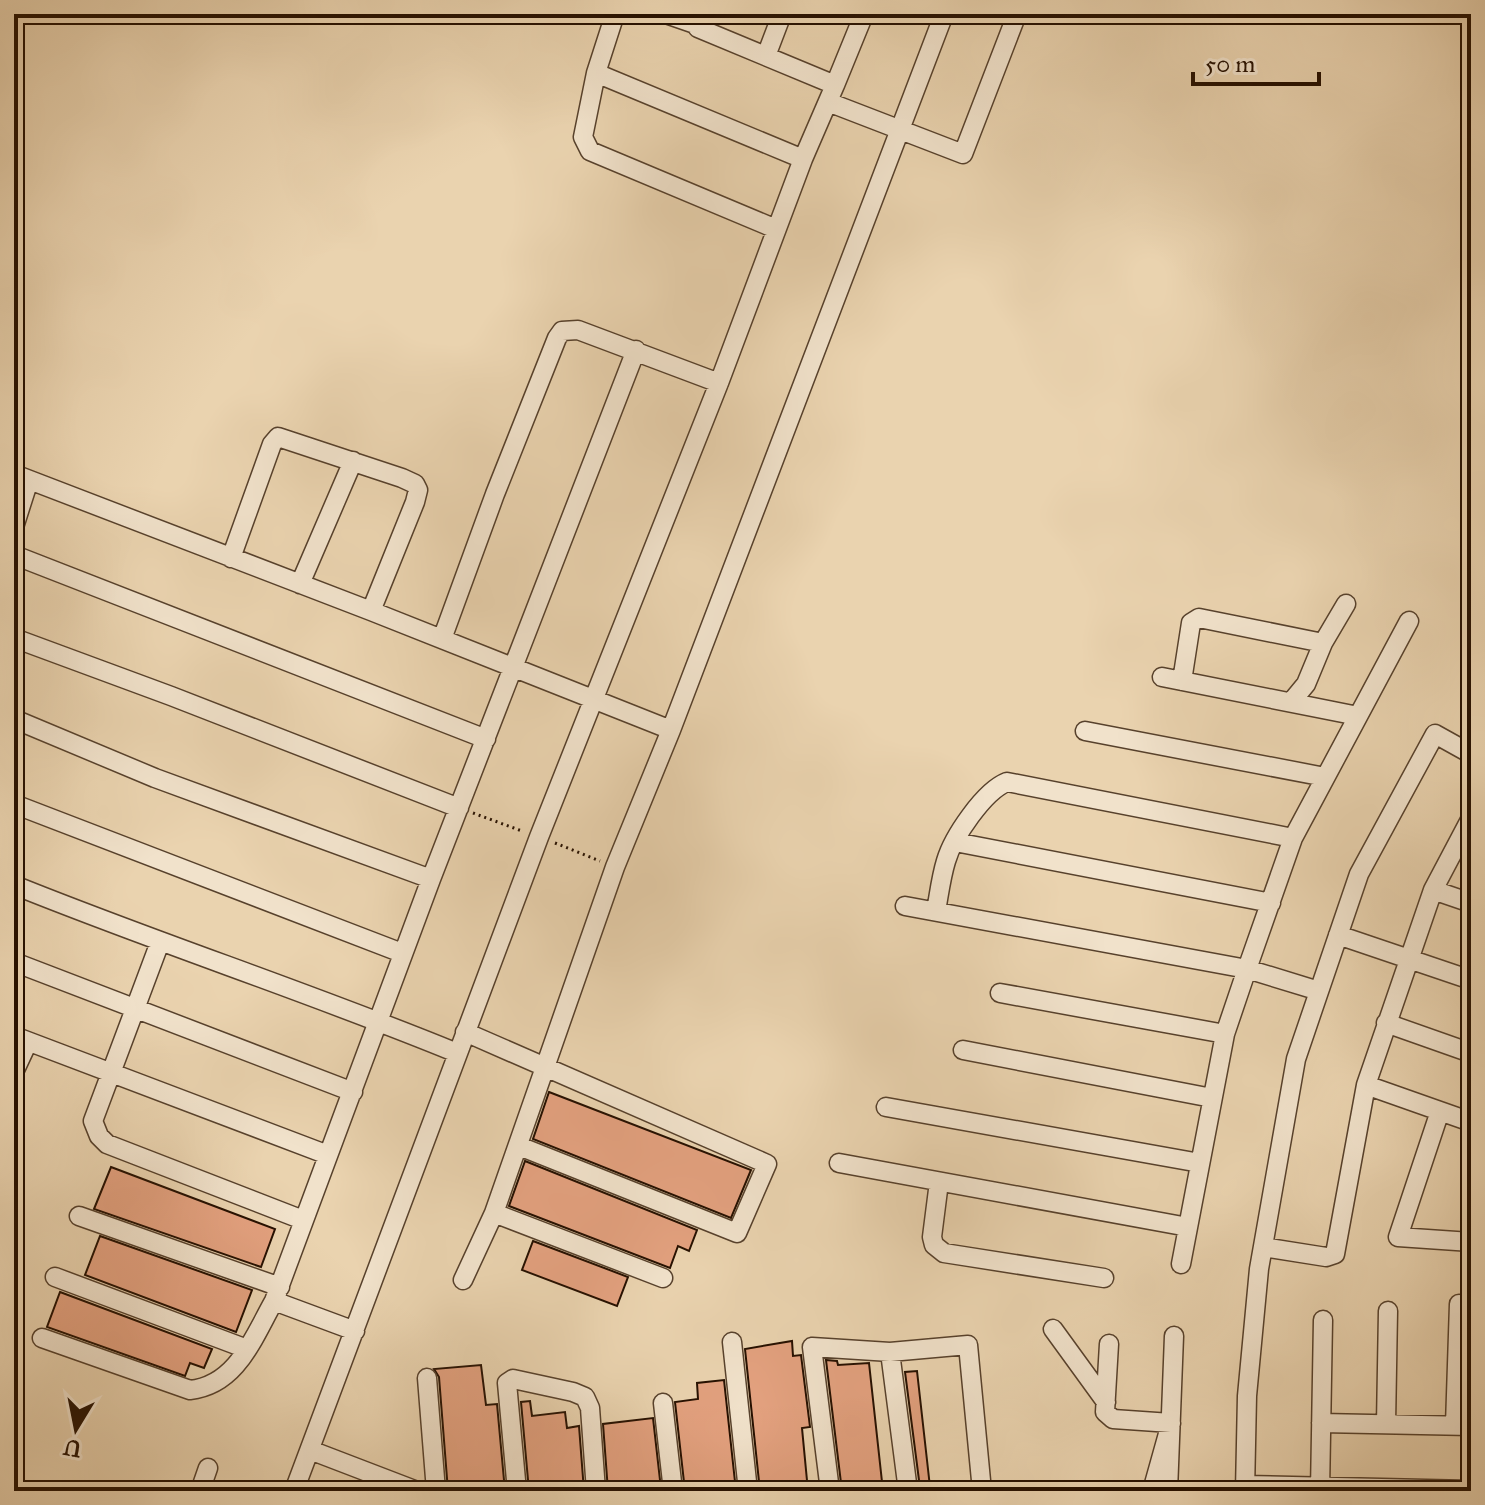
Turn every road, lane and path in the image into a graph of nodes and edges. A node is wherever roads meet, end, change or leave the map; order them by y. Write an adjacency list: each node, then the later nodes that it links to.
1 (615, 14): 9 (street)
2 (666, 14): 7 (street)
3 (782, 14): 8 (street)
4 (864, 14): 10 (street)
5 (944, 14): 11 (street)
6 (1017, 14): 11 (street)
7 (696, 19): 8 (street)
8 (766, 56): 10 (street)
9 (596, 73): 12 (street); 13 (street)
10 (831, 94): 11 (street); 12 (street)
11 (900, 130): 36 (street)
12 (803, 159): 13 (street)
13 (776, 229): 15 (street)
14 (636, 350): 15 (street); 26 (street); 28 (street)
15 (719, 383): 32 (street)
16 (353, 461): 20 (street); 21 (street); 23 (street)
17 (21, 477): 18 (street); 20 (street)
18 (14, 527)
19 (14, 555): 38 (street)
20 (231, 558): 21 (street)
21 (300, 584): 23 (street)
22 (1346, 604): 27 (street)
23 (371, 611): 26 (street)
24 (1409, 621): 34 (street)
25 (14, 638): 42 (street)
26 (442, 639): 28 (street)
27 (1323, 643): 30 (street); 31 (street)
28 (514, 669): 32 (street); 38 (street)
29 (1162, 677): 30 (street)
30 (1182, 681): 33 (street)
31 (1306, 684): 33 (street); 34 (street)
32 (593, 699): 36 (street); 65 (street)
33 (1292, 701): 34 (street)
34 (1351, 713): 40 (street)
35 (14, 719): 46 (street)
36 (671, 730): 71 (street)
37 (1085, 731): 40 (street)
38 (486, 739): 42 (street)
39 (1471, 754): 53 (street)
40 (1325, 777): 44 (street)
41 (14, 804): 55 (street)
42 (459, 808): 46 (street)
43 (1471, 818): 48 (street)
44 (1293, 838): 45 (street); 49 (street)
45 (955, 842): 49 (street); 52 (street)
46 (431, 879): 55 (street)
47 (14, 885): 54 (street)
48 (1433, 890): 50 (street); 56 (street)
49 (1271, 903): 58 (street)
50 (1471, 903)
51 (905, 906): 52 (street)
52 (936, 911): 58 (street)
53 (1338, 935): 56 (street); 60 (street)
54 (160, 942): 62 (street); 63 (street)
55 (402, 953): 63 (street)
56 (1409, 958): 59 (street); 64 (street)
57 (14, 962): 62 (street)
58 (1247, 969): 60 (street); 66 (street)
59 (1471, 980)
60 (1319, 991): 90 (street)
61 (1000, 993): 66 (street)
62 (136, 1009): 73 (street); 75 (street)
63 (378, 1021): 69 (street); 75 (street)
64 (1386, 1023): 70 (street); 74 (street)
65 (465, 1032): 69 (street); 71 (street)
66 (1225, 1034): 76 (street)
67 (21, 1039): 72 (street); 73 (street)
68 (963, 1050): 76 (street)
69 (457, 1053): 101 (street)
70 (1471, 1053)
71 (545, 1065): 80 (street); 80 (street)
72 (14, 1072)
73 (112, 1073): 81 (street); 87 (street)
74 (1366, 1085): 78 (street); 90 (street)
75 (353, 1092): 81 (street)
76 (1212, 1098): 83 (street)
77 (886, 1107): 83 (street)
78 (1440, 1111): 79 (street); 89 (street)
79 (1471, 1122)
80 (519, 1146): 85 (street)
81 (328, 1155): 87 (street)
82 (839, 1163): 84 (street)
83 (1200, 1163): 88 (street)
84 (939, 1182): 88 (street); 94 (street)
85 (494, 1213): 93 (street); 95 (street)
86 (79, 1216): 96 (street)
87 (303, 1220): 96 (street)
88 (1188, 1227): 91 (street)
89 (1469, 1237)
90 (1263, 1247): 118 (street)
91 (1181, 1264)
92 (55, 1277): 106 (street)
93 (663, 1278)
94 (1104, 1278)
95 (463, 1280)
96 (277, 1294): 101 (street); 106 (street)
97 (1459, 1304): 114 (street)
98 (1388, 1311): 113 (street)
99 (1323, 1320): 112 (street)
100 (1053, 1329): 109 (street)
101 (355, 1331): 115 (street)
102 (1174, 1336): 111 (street)
103 (42, 1338): 106 (street)
104 (732, 1342): 128 (street)
105 (1109, 1344): 109 (street)
106 (247, 1349)
107 (890, 1352): 129 (street); 130 (street); 131 (street)
108 (427, 1378): 124 (street)
109 (1106, 1402): 111 (street)
110 (663, 1403): 127 (street)
111 (1171, 1423): 132 (street); 133 (street)
112 (1321, 1423): 113 (street); 119 (street)
113 (1386, 1424): 114 (street)
114 (1463, 1426)
115 (310, 1450): 117 (street); 122 (street)
116 (208, 1468): 121 (street)
117 (383, 1485): 123 (street)
118 (1245, 1488): 119 (street)
119 (1320, 1489): 120 (street)
120 (1471, 1490)
121 (200, 1491)
122 (294, 1491)
123 (417, 1491)
124 (436, 1491)
125 (517, 1491): 126 (street)
126 (596, 1491)
127 (673, 1491)
128 (748, 1491)
129 (830, 1491)
130 (908, 1491)
131 (982, 1491)
132 (1152, 1491)
133 (1168, 1491)

